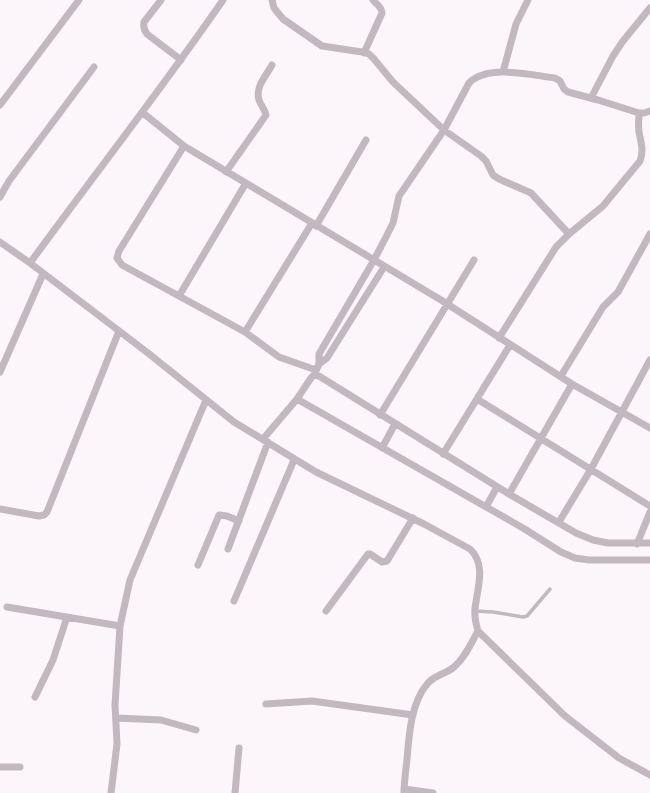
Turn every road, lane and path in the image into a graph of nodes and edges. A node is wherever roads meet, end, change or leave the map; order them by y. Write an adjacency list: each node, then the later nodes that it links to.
1 (78, 0): 14 (street)
2 (161, 0): 9 (street)
3 (223, 0): 9 (street)
4 (272, 0): 8 (street)
5 (373, 0): 8 (street)
6 (528, 0): 12 (street)
7 (650, 8): 13 (street)
8 (364, 53): 18 (street)
9 (182, 60): 16 (street)
10 (272, 65): 21 (street)
11 (94, 67): 23 (street)
12 (503, 72): 13 (street); 18 (street)
13 (592, 98): 17 (street)
14 (0, 105)
15 (650, 111): 17 (street)
16 (143, 113): 20 (street); 30 (street)
17 (639, 113): 25 (street)
18 (444, 130): 25 (street); 28 (street)
19 (366, 140): 24 (street)
20 (184, 146): 21 (street); 33 (street)
21 (226, 172): 22 (street)
22 (246, 183): 24 (street); 33 (street)
23 (2, 193)
24 (314, 225): 28 (street); 36 (street)
25 (569, 234): 37 (street)
26 (650, 234): 42 (street)
27 (0, 242): 30 (street)
28 (374, 260): 31 (street); 40 (street)
29 (474, 260): 34 (street)
30 (30, 263): 32 (street)
31 (384, 267): 34 (street); 40 (street)
32 (43, 274): 35 (street); 41 (street)
33 (179, 296): 36 (street)
34 (446, 304): 37 (street); 48 (street)
35 (119, 331): 46 (street); 61 (street)
36 (245, 332): 40 (street)
37 (499, 338): 38 (street)
38 (510, 345): 42 (street); 45 (street)
39 (650, 360): 47 (street)
40 (317, 370): 44 (street); 48 (street)
41 (0, 372)
42 (561, 376): 43 (street)
43 (572, 384): 47 (street); 51 (street)
44 (297, 399): 52 (street); 53 (street)
45 (477, 399): 51 (street); 54 (street)
46 (206, 400): 52 (street); 77 (street)
47 (621, 412): 50 (street); 56 (street)
48 (380, 415): 49 (street)
49 (395, 424): 53 (street); 54 (street)
50 (650, 428)
51 (540, 438): 56 (street); 58 (street)
52 (266, 441): 55 (street); 64 (street)
53 (382, 448): 60 (street)
54 (443, 454): 57 (street)
55 (294, 460): 63 (street); 72 (street)
56 (591, 469): 59 (street); 65 (street)
57 (494, 494): 58 (street); 60 (street)
58 (509, 494): 65 (street)
59 (650, 506)
60 (486, 507): 69 (street)
61 (0, 509)
62 (650, 512): 67 (street)
63 (413, 518): 74 (street); 75 (street)
64 (239, 521): 68 (street); 70 (street)
65 (558, 522): 67 (street)
66 (650, 543): 67 (street)
67 (637, 544)
68 (228, 549)
69 (650, 560)
70 (198, 565)
71 (550, 589): 75 (lane)
72 (234, 602)
73 (7, 607): 76 (street)
74 (326, 611)
75 (475, 611): 78 (street)
76 (67, 617): 77 (street); 79 (street)
77 (120, 626): 82 (street)
78 (478, 631): 81 (street); 87 (street)
79 (36, 697)
80 (266, 704): 81 (street)
81 (413, 715): 88 (street)
82 (116, 718): 83 (street); 89 (street)
83 (196, 730)
84 (239, 748): 90 (street)
85 (0, 767): 86 (street)
86 (20, 767)
87 (650, 775)
88 (404, 791): 91 (street)
89 (111, 793)
90 (235, 793)
91 (433, 793)

